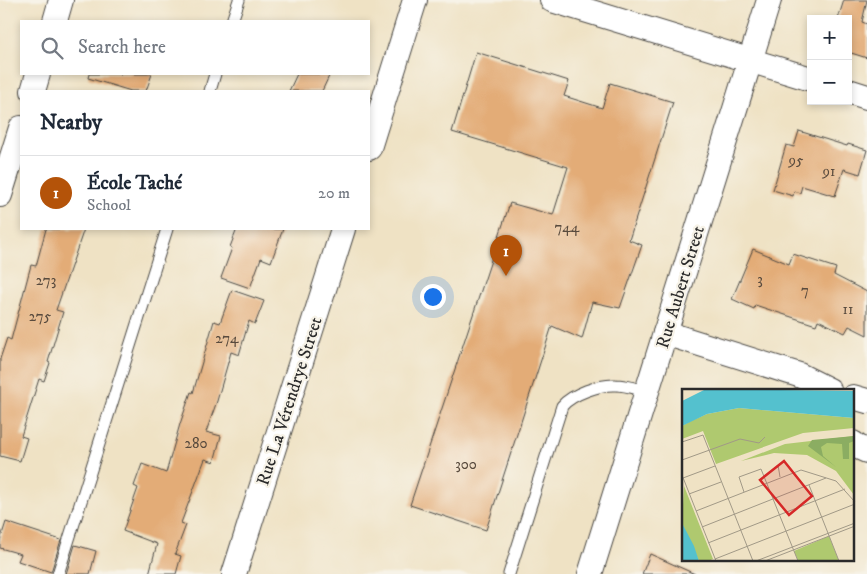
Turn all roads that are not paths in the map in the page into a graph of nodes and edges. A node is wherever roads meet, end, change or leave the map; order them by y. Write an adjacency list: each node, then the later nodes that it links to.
1 (62, 0): 7 (street)
2 (238, 0): 8 (lane)
3 (416, 0): 18 (street)
4 (552, 0): 6 (street)
5 (769, 0): 9 (street, Rue Aubert Street)
6 (591, 6): 9 (street)
7 (55, 20)
8 (232, 20)
9 (750, 61): 12 (street); 22 (street, Rue Aubert Street)
10 (38, 75): 13 (street)
11 (215, 75): 14 (lane)
12 (807, 78)
13 (33, 90)
14 (210, 90)
15 (852, 92): 16 (street)
16 (867, 97)
17 (20, 131): 19 (street)
18 (370, 145)
19 (0, 195)
20 (167, 230): 29 (lane)
21 (343, 230): 30 (street, Rue La Vérendrye Street)
22 (665, 333): 23 (street); 24 (street, Rue Aubert Street)
23 (827, 389)
24 (647, 391): 31 (lane); 32 (street, Rue Aubert Street)
25 (854, 397): 26 (street)
26 (867, 401)
27 (854, 444): 28 (street)
28 (867, 451)
29 (58, 574)
30 (234, 574)
31 (509, 574)
32 (590, 574)

